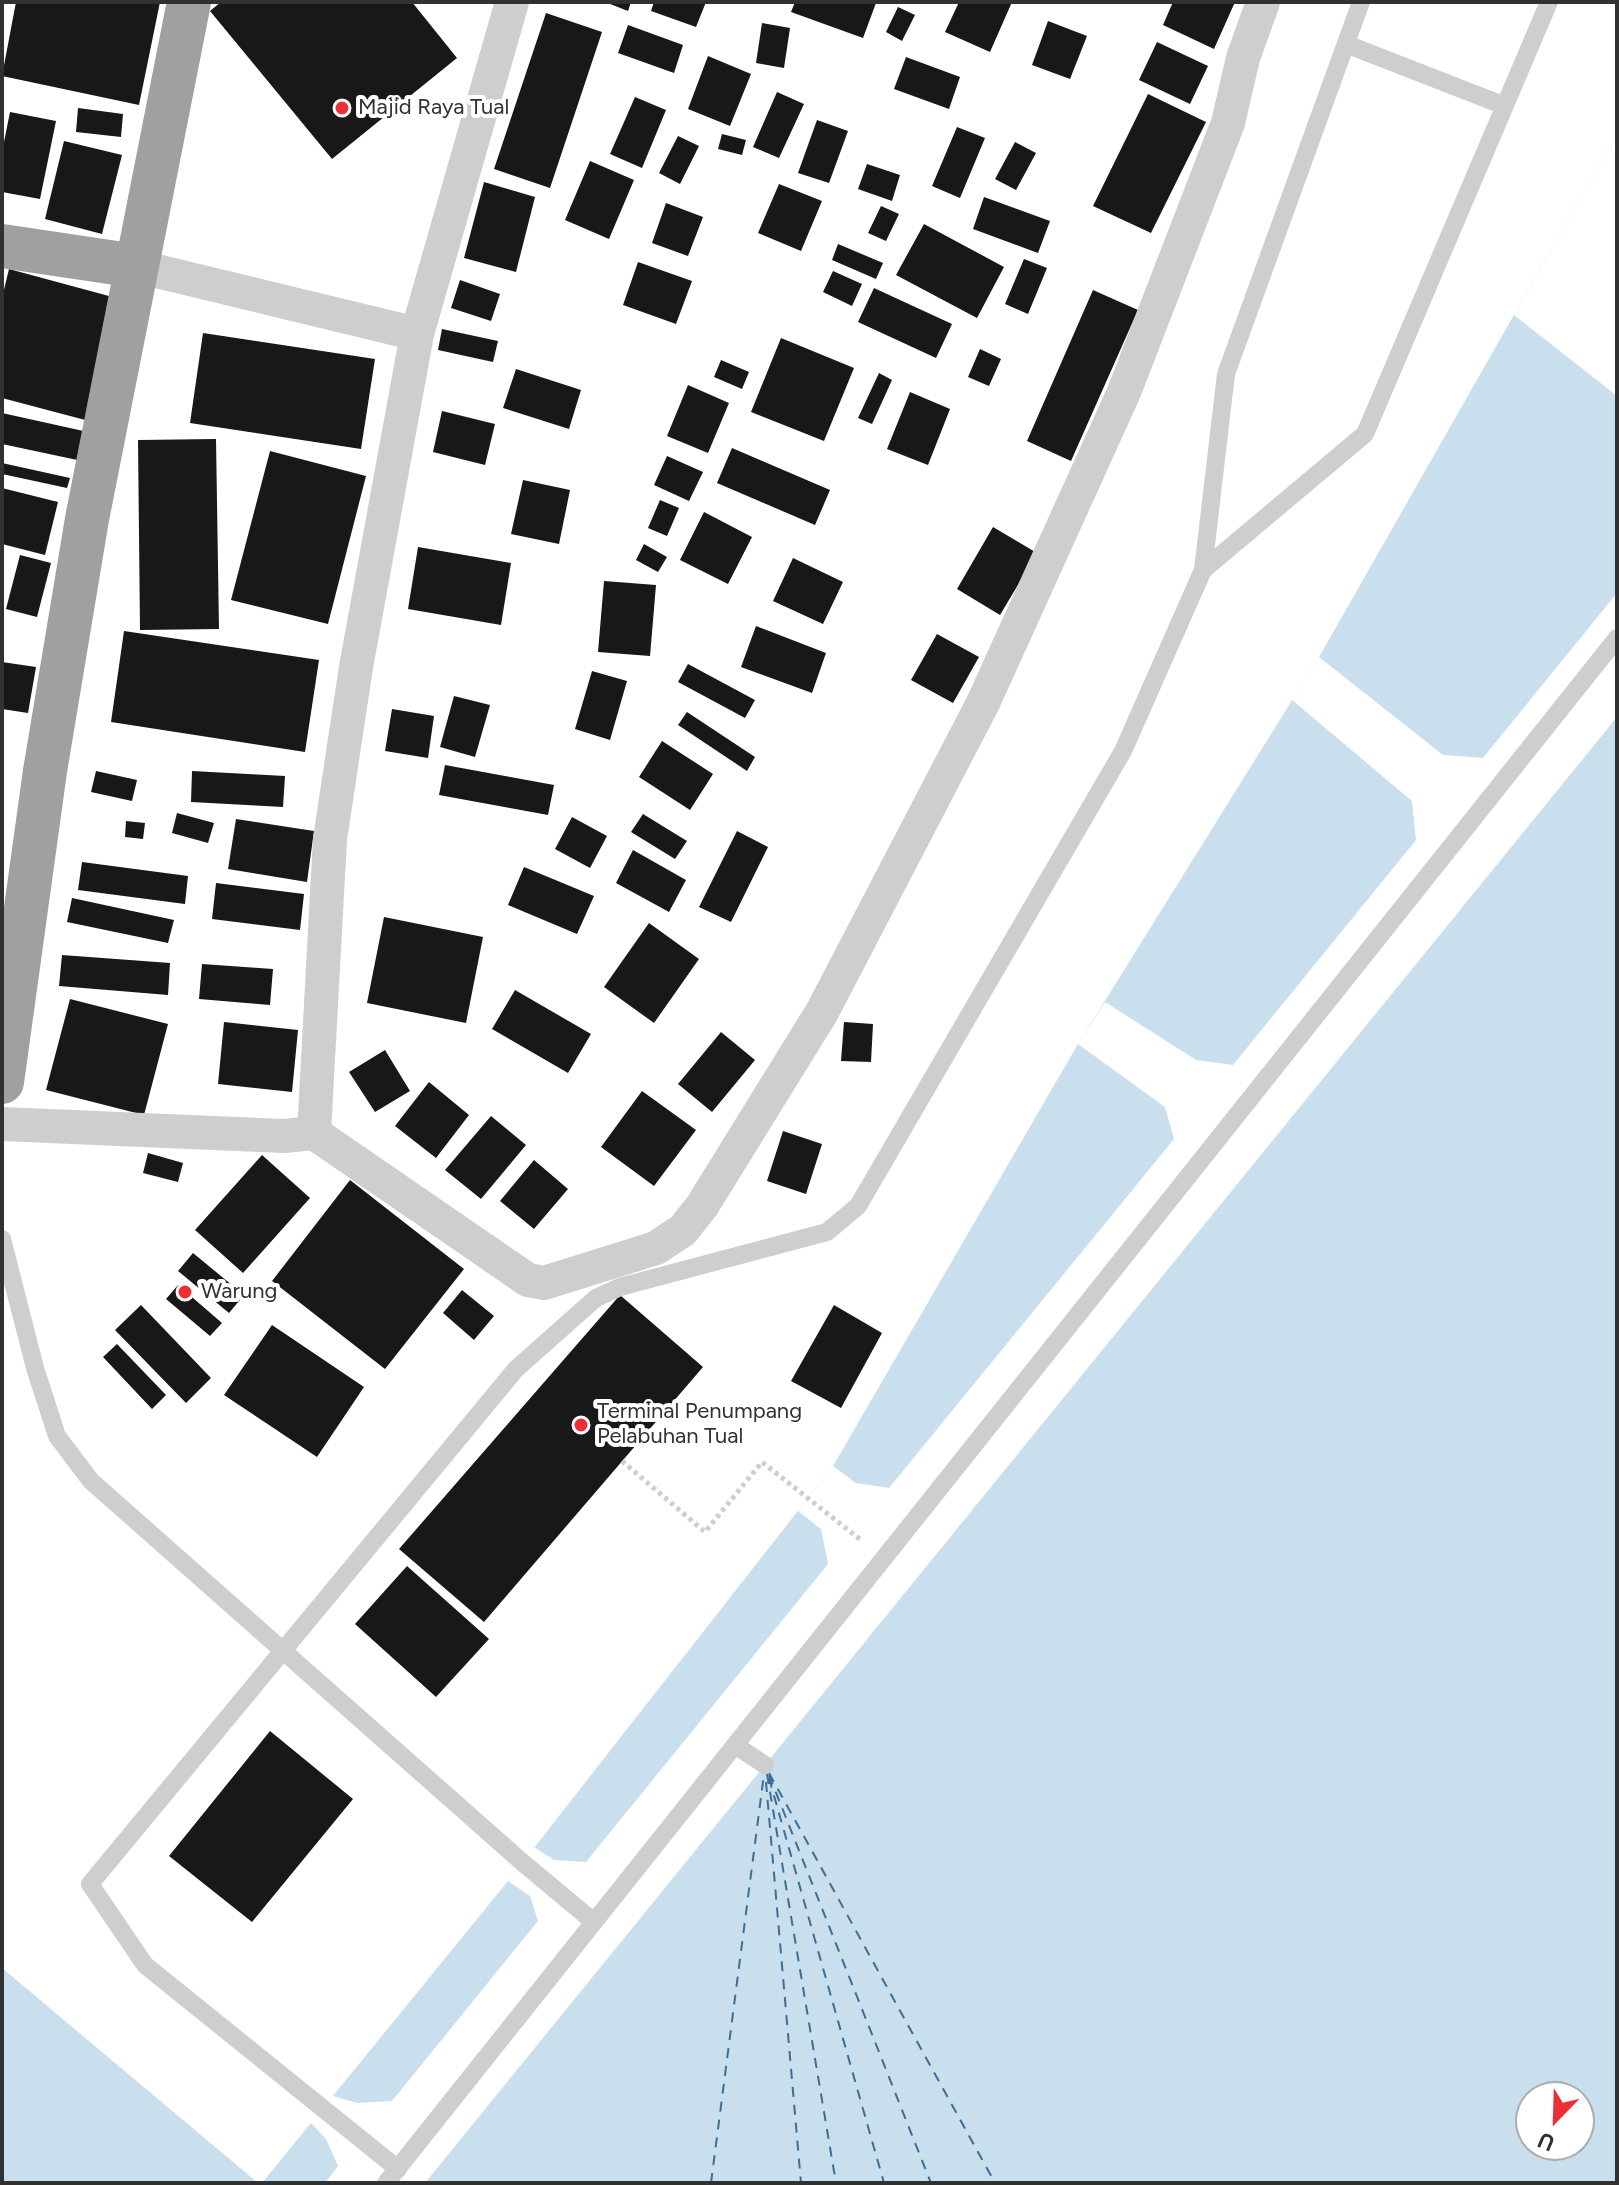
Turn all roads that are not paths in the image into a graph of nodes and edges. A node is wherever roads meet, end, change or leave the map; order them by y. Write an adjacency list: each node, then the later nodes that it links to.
1 (189, 2): 9 (highway)
2 (512, 2): 10 (street)
3 (1263, 2): 15 (street)
4 (1361, 2): 6 (lane)
5 (1549, 2): 7 (lane)
6 (1346, 44): 7 (lane); 11 (lane)
7 (1505, 106): 11 (lane)
8 (2, 246): 9 (highway)
9 (136, 266): 10 (street); 13 (highway)
10 (417, 334): 15 (street)
11 (1203, 570): 17 (lane)
12 (1617, 638): 18 (lane)
13 (2, 1082)
14 (2, 1124): 15 (street)
15 (314, 1133)
16 (2, 1239): 17 (lane)
17 (283, 1650): 20 (lane); 21 (lane)
18 (735, 1745): 19 (lane); 20 (lane)
19 (765, 1765)
20 (594, 1922): 21 (lane)
21 (392, 2176)

